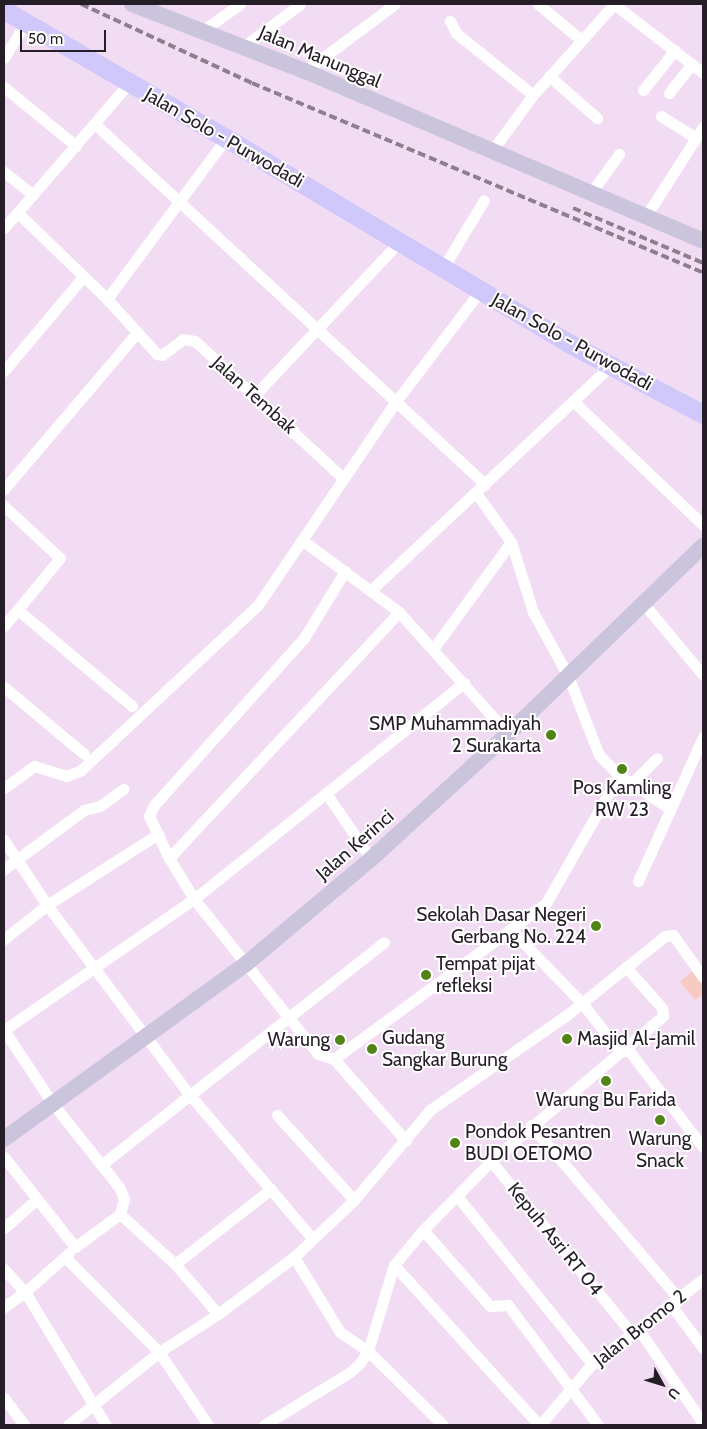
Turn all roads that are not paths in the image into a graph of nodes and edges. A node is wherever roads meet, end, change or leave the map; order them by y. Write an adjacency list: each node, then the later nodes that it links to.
1 (132, 4): 10 (street, Jalan Manunggal)
2 (240, 4): 10 (street)
3 (300, 4): 12 (street)
4 (396, 4): 16 (street)
5 (538, 4): 11 (street)
6 (614, 4): 11 (street); 13 (street)
7 (4, 10): 9 (main road, Jalan Solo - Purwodadi)
8 (450, 21): 23 (street)
9 (26, 22): 14 (street); 19 (main road, Jalan Solo - Purwodadi)
10 (202, 30): 12 (street, Jalan Manunggal)
11 (580, 39): 18 (street)
12 (244, 47): 16 (street, Jalan Manunggal)
13 (675, 50): 15 (street); 21 (street)
14 (4, 58)
15 (692, 64): 17 (street); 22 (street)
16 (305, 71): 31 (street, Jalan Manunggal)
17 (703, 73)
18 (549, 76): 23 (street); 25 (street)
19 (129, 83): 26 (street); 28 (main road, Jalan Solo - Purwodadi)
20 (4, 87): 30 (street)
21 (643, 90)
22 (669, 93)
23 (533, 95): 31 (street)
24 (661, 116): 29 (street)
25 (597, 118)
26 (95, 124): 30 (street); 37 (street)
27 (703, 127): 29 (street)
28 (226, 138): 37 (street); 42 (main road, Jalan Solo - Purwodadi)
29 (696, 138): 39 (street)
30 (76, 146): 35 (street)
31 (492, 152): 34 (street, Jalan Manunggal)
32 (619, 154): 34 (street)
33 (4, 172): 35 (street)
34 (591, 193): 39 (street, Jalan Manunggal)
35 (33, 195): 38 (street)
36 (484, 200): 43 (street)
37 (181, 201): 46 (street); 47 (street)
38 (18, 213): 40 (street); 44 (street)
39 (646, 216): 41 (street, Jalan Manunggal)
40 (4, 228)
41 (703, 241)
42 (399, 242): 43 (main road, Jalan Solo - Purwodadi); 47 (street)
43 (443, 268): 45 (main road, Jalan Solo - Purwodadi)
44 (83, 277): 46 (street); 50 (street)
45 (480, 291): 49 (main road, Jalan Solo - Purwodadi); 52 (street)
46 (107, 299): 48 (street)
47 (317, 328): 51 (street); 52 (street)
48 (137, 333): 51 (street, Jalan Tembak); 57 (street)
49 (610, 366): 53 (street); 54 (main road, Jalan Solo - Purwodadi)
50 (4, 371)
51 (253, 397): 55 (street, Jalan Tembak)
52 (397, 400): 55 (street); 56 (street)
53 (574, 402): 56 (street); 60 (street)
54 (703, 414)
55 (344, 478): 61 (street)
56 (485, 484): 58 (street)
57 (4, 489)
58 (476, 493): 62 (street); 65 (street)
59 (4, 506): 67 (street)
60 (703, 525)
61 (302, 540): 64 (street); 82 (street)
62 (511, 542): 70 (street); 72 (street)
63 (703, 546): 66 (street, Jalan Kerinci)
64 (345, 571): 65 (street); 86 (street)
65 (371, 590): 68 (street)
66 (644, 604): 71 (street); 72 (street, Jalan Kerinci)
67 (18, 610): 69 (street); 75 (street)
68 (399, 612): 70 (street); 88 (street)
69 (4, 626)
70 (433, 649): 73 (street)
71 (703, 675)
72 (568, 676): 76 (street, Jalan Kerinci); 80 (street)
73 (464, 683): 76 (street); 84 (street)
74 (4, 687): 78 (street)
75 (132, 706)
76 (508, 734): 90 (street, Jalan Kerinci)
77 (703, 737): 85 (street)
78 (84, 754)
79 (657, 758): 81 (street)
80 (619, 774): 81 (street); 95 (street)
81 (630, 785): 85 (street)
82 (4, 788)
83 (123, 789): 89 (street)
84 (326, 793): 90 (street); 93 (street)
85 (670, 809): 92 (street)
86 (158, 834): 88 (street); 94 (street)
87 (4, 840): 89 (street)
88 (169, 858): 93 (street)
89 (18, 859): 91 (street); 94 (street)
90 (371, 859): 98 (street, Jalan Kerinci)
91 (4, 869)
92 (638, 881)
93 (194, 899): 98 (street); 100 (street)
94 (47, 905): 96 (street); 100 (street)
95 (510, 928): 102 (street); 107 (street)
96 (4, 939)
97 (384, 942): 103 (street)
98 (246, 964): 103 (street); 105 (street, Jalan Kerinci)
99 (626, 967): 101 (street); 102 (street); 106 (street)
100 (96, 968): 104 (street); 105 (street)
101 (703, 977)
102 (582, 1003): 106 (street); 113 (street)
103 (288, 1018): 107 (street); 108 (street)
104 (4, 1030): 109 (street)
105 (146, 1034): 108 (street); 109 (street, Jalan Kerinci)
106 (623, 1050): 111 (street); 114 (street)
107 (334, 1059): 113 (street)
108 (189, 1094): 117 (street); 118 (street)
109 (53, 1104): 112 (street, Jalan Kerinci); 117 (street)
110 (277, 1115): 121 (street)
111 (531, 1125): 116 (street); 134 (street)
112 (4, 1139)
113 (406, 1141): 121 (street)
114 (703, 1147)
115 (4, 1157): 120 (street)
116 (491, 1160): 119 (street); 137 (street, Kepuh Asri RT 04)
117 (101, 1165): 122 (street)
118 (272, 1189): 125 (street); 129 (street)
119 (457, 1196): 124 (street); 141 (street)
120 (36, 1200): 123 (street); 126 (street)
121 (354, 1200): 125 (street)
122 (120, 1214): 126 (street); 129 (street)
123 (4, 1228)
124 (423, 1230): 130 (street); 142 (street)
125 (312, 1238): 128 (street)
126 (75, 1247): 127 (street)
127 (66, 1257): 133 (street); 140 (street)
128 (294, 1257): 136 (street); 139 (street)
129 (175, 1264): 136 (street)
130 (394, 1265): 139 (street); 152 (street)
131 (4, 1269): 133 (street)
132 (703, 1279): 134 (street, Jalan Bromo 2)
133 (24, 1292): 135 (street); 144 (street)
134 (675, 1302): 137 (street, Jalan Bromo 2); 138 (street)
135 (4, 1306)
136 (218, 1314): 140 (street)
137 (636, 1333): 141 (street, Jalan Bromo 2); 145 (street, Kepuh Asri RT 04)
138 (703, 1348)
139 (368, 1351): 150 (street); 151 (street)
140 (159, 1352): 144 (street); 149 (street)
141 (592, 1364): 142 (street, Jalan Bromo 2)
142 (573, 1389): 152 (street, Jalan Bromo 2); 153 (street)
143 (4, 1398): 146 (street)
144 (95, 1404): 147 (street); 148 (street)
145 (703, 1423)
146 (24, 1425)
147 (68, 1425)
148 (106, 1425)
149 (208, 1425)
150 (264, 1425)
151 (443, 1425)
152 (539, 1425)
153 (598, 1425)

